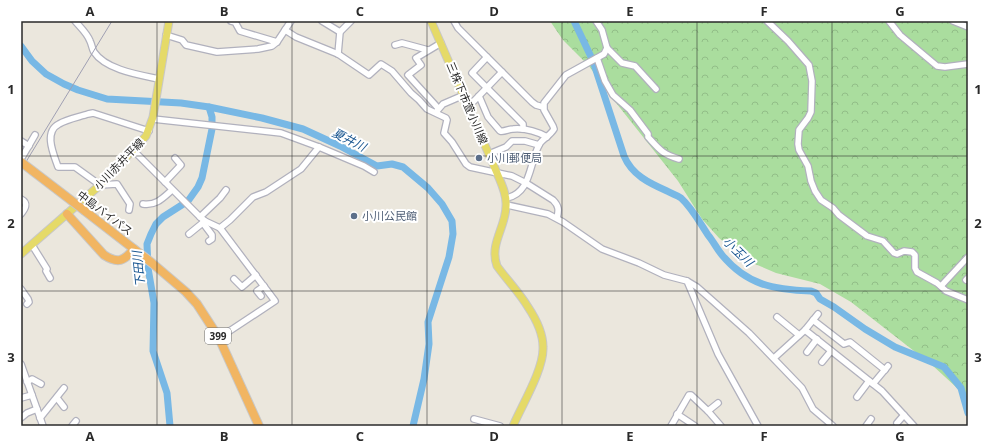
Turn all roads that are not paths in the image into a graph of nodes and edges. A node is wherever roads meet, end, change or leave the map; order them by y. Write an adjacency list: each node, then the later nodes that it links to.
1 (75, 21): 27 (street)
2 (169, 21): 16 (main road, 小川赤井平線)
3 (231, 21): 17 (street)
4 (291, 21): 14 (street)
5 (322, 21): 15 (street)
6 (351, 21): 15 (street)
7 (431, 21): 18 (main road, 三株下市萱小川線)
8 (454, 21): 23 (street)
9 (596, 21): 20 (street)
10 (767, 21): 78 (street)
11 (888, 21): 25 (street)
12 (953, 21): 13 (street)
13 (968, 27)
14 (285, 30): 17 (street); 22 (street)
15 (340, 32): 22 (street)
16 (166, 35): 17 (street); 27 (main road, 小川赤井平線)
17 (277, 42)
18 (441, 43): 21 (street); 30 (main road, 三株下市萱小川線)
19 (395, 45): 21 (street)
20 (607, 48): 24 (street); 29 (street)
21 (428, 50): 34 (street)
22 (338, 54): 34 (street)
23 (488, 57): 26 (street); 28 (street)
24 (596, 58): 33 (street); 48 (street)
25 (968, 64)
26 (502, 72): 28 (street); 33 (street)
27 (159, 82): 35 (main road, 小川赤井平線)
28 (487, 88): 31 (street); 36 (street)
29 (656, 89)
30 (464, 95): 32 (main road, 三株下市萱小川線); 34 (street)
31 (479, 96): 32 (street); 36 (street)
32 (467, 104): 45 (main road, 三株下市萱小川線)
33 (543, 107): 39 (street)
34 (437, 111): 51 (street)
35 (153, 118): 37 (main road, 小川赤井平線); 43 (street)
36 (523, 129): 39 (street)
37 (149, 131): 44 (main road, 小川赤井平線); 54 (street)
38 (35, 136): 42 (street)
39 (546, 137): 41 (street)
40 (21, 141): 42 (street)
41 (539, 145): 45 (street); 53 (street)
42 (29, 146): 46 (street)
43 (319, 147): 50 (street); 66 (street)
44 (133, 150): 52 (street); 54 (main road, 小川赤井平線)
45 (489, 154): 51 (main road, 三株下市萱小川線)
46 (21, 158)
47 (175, 158): 52 (street)
48 (679, 159)
49 (21, 162): 70 (highway, 中島バイパス / 399, bridge)
50 (374, 172)
51 (497, 173): 53 (street); 58 (main road, 三株下市萱小川線)
52 (165, 182): 55 (street)
53 (526, 183): 58 (street); 64 (street)
54 (100, 185): 60 (street); 62 (main road, 小川赤井平線)
55 (172, 190): 59 (street); 63 (street)
56 (226, 190): 63 (street)
57 (21, 199): 61 (street)
58 (506, 202): 64 (street); 117 (main road)
59 (143, 204)
60 (129, 210)
61 (21, 214)
62 (67, 214): 69 (main road, 小川赤井平線); 70 (highway)
63 (200, 217): 65 (street)
64 (557, 218): 76 (street)
65 (204, 222): 66 (street); 67 (street); 68 (street)
66 (220, 228): 73 (street)
67 (189, 234)
68 (209, 241)
69 (32, 245): 71 (main road, 小川赤井平線); 74 (street)
70 (134, 248): 88 (highway, 中島バイパス / 399)
71 (21, 254)
72 (968, 257): 78 (street)
73 (256, 275): 75 (street); 77 (street)
74 (50, 278)
75 (234, 279)
76 (686, 281): 92 (street); 121 (street)
77 (264, 286): 80 (street); 88 (street)
78 (941, 286): 81 (street)
79 (21, 290): 82 (street)
80 (261, 296)
81 (968, 300)
82 (27, 304)
83 (818, 314): 85 (street)
84 (777, 317): 87 (street)
85 (813, 320): 86 (street); 96 (street)
86 (805, 330): 87 (street); 89 (street)
87 (799, 336): 92 (street)
88 (219, 338): 115 (highway, 中島バイパス / 399)
89 (817, 339): 90 (street); 91 (street)
90 (831, 351): 93 (street); 96 (street)
91 (807, 352)
92 (774, 358): 122 (street)
93 (822, 362)
94 (22, 367): 95 (street)
95 (27, 382): 97 (street); 99 (street)
96 (871, 382): 100 (street); 108 (street)
97 (41, 384)
98 (64, 388): 102 (street)
99 (32, 395): 101 (street); 105 (street)
100 (857, 397)
101 (21, 398)
102 (56, 398): 104 (street); 110 (street)
103 (718, 404): 106 (street)
104 (64, 407)
105 (37, 409): 109 (street); 110 (street)
106 (708, 411): 107 (street); 120 (street)
107 (677, 414): 118 (street); 119 (street)
108 (904, 416): 113 (street); 124 (street)
109 (21, 418)
110 (40, 418): 114 (street)
111 (474, 418): 116 (street)
112 (872, 419): 123 (street)
113 (897, 423)
114 (43, 426)
115 (259, 426)
116 (500, 426)
117 (513, 426)
118 (671, 426)
119 (695, 426)
120 (721, 426)
121 (758, 426)
122 (833, 426)
123 (866, 426)
124 (914, 426)

